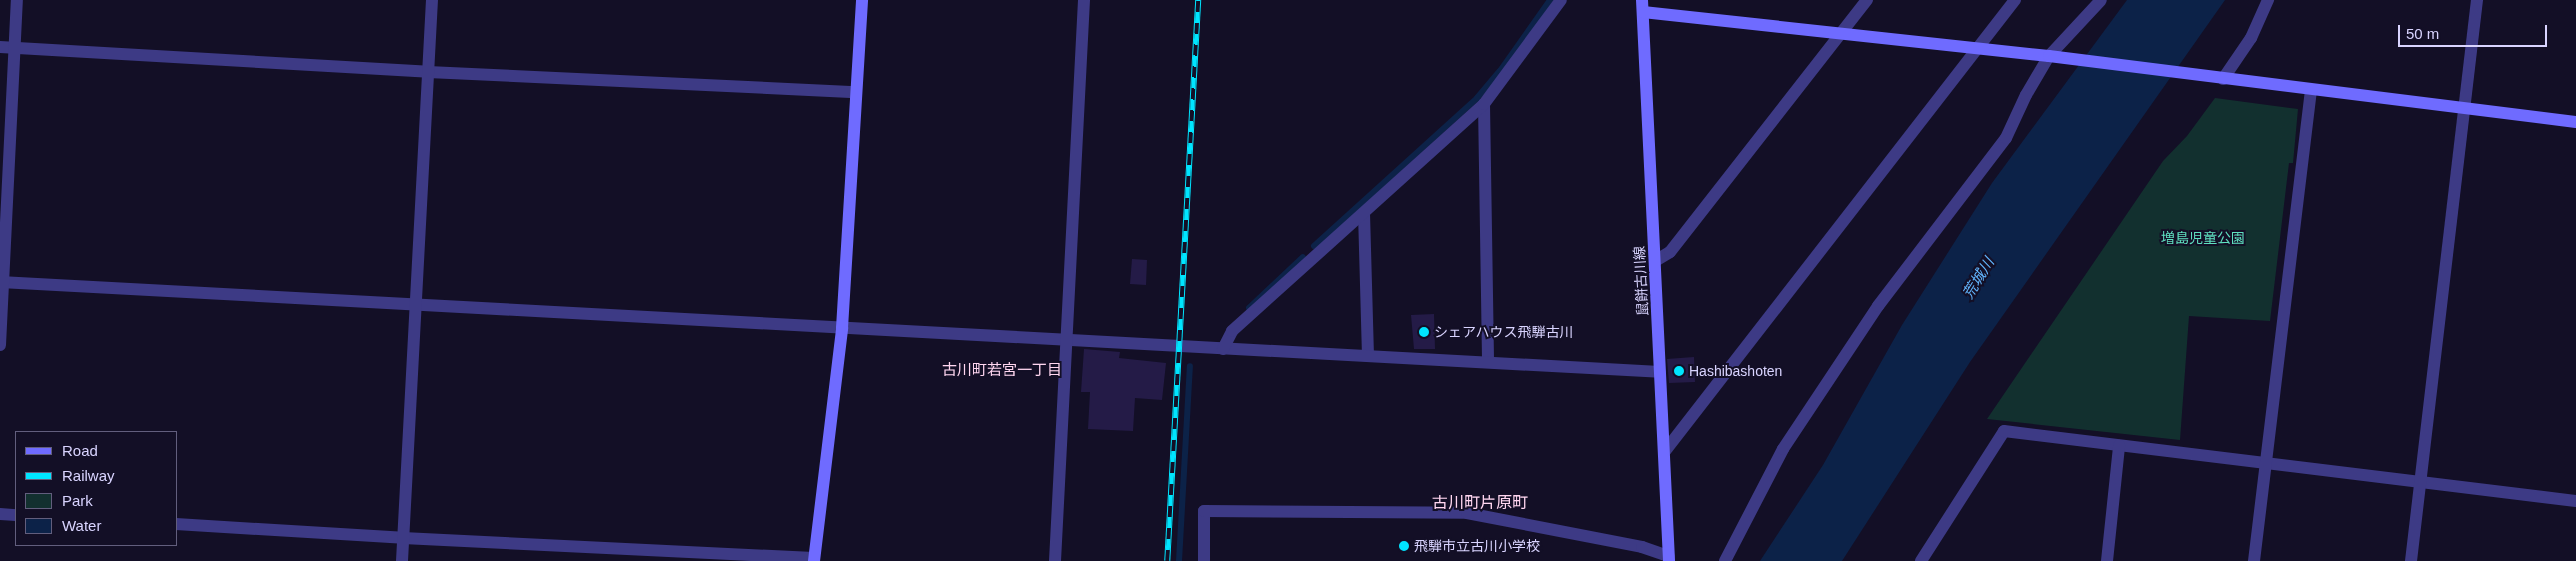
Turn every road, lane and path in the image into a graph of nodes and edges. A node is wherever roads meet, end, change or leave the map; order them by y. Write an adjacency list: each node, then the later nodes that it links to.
1 (17, 0): 14 (street)
2 (432, 0): 17 (street)
3 (862, 0): 20 (street)
4 (1084, 0): 29 (street)
5 (1561, 0): 21 (street)
6 (1868, 0): 12 (street)
7 (2015, 0): 15 (street)
8 (2101, 0): 16 (street)
9 (2268, 0): 18 (street)
10 (2477, 0): 22 (street)
11 (1642, 6): 12 (street); 25 (street, 鼠餅古川線)
12 (1842, 33): 15 (street); 25 (street)
13 (0, 47): 14 (street)
14 (14, 48): 17 (street); 26 (street)
15 (1976, 50): 16 (street); 36 (street)
16 (2055, 57): 18 (street); 49 (street)
17 (428, 72): 20 (street); 27 (street)
18 (2223, 80): 19 (street)
19 (2312, 90): 22 (street); 37 (street)
20 (856, 92): 28 (street)
21 (1484, 104): 24 (street); 33 (street)
22 (2466, 107): 23 (street); 38 (street)
23 (2576, 122)
24 (1364, 213): 31 (street); 32 (street)
25 (1655, 261): 34 (street, 鼠餅古川線)
26 (2, 282): 27 (street); 30 (street)
27 (416, 305): 28 (street); 43 (street)
28 (842, 328): 29 (street); 45 (street)
29 (1068, 340): 31 (street); 47 (street)
30 (0, 346)
31 (1223, 349): 32 (street)
32 (1368, 355): 33 (street)
33 (1488, 362): 34 (street)
34 (1660, 372): 36 (street, 鼠餅古川線)
35 (2120, 446): 37 (street); 50 (street); 51 (street)
36 (1665, 451): 44 (street, 鼠餅古川線)
37 (2265, 465): 38 (street); 52 (street)
38 (2421, 483): 39 (street); 53 (street)
39 (2576, 501)
40 (0, 514): 41 (street)
41 (15, 515)
42 (178, 524): 43 (street)
43 (403, 538): 45 (street); 46 (street)
44 (1668, 558): 48 (street)
45 (814, 560)
46 (402, 561)
47 (1055, 561)
48 (1204, 561)
49 (1725, 561)
50 (1921, 561)
51 (2107, 561)
52 (2254, 561)
53 (2411, 561)

